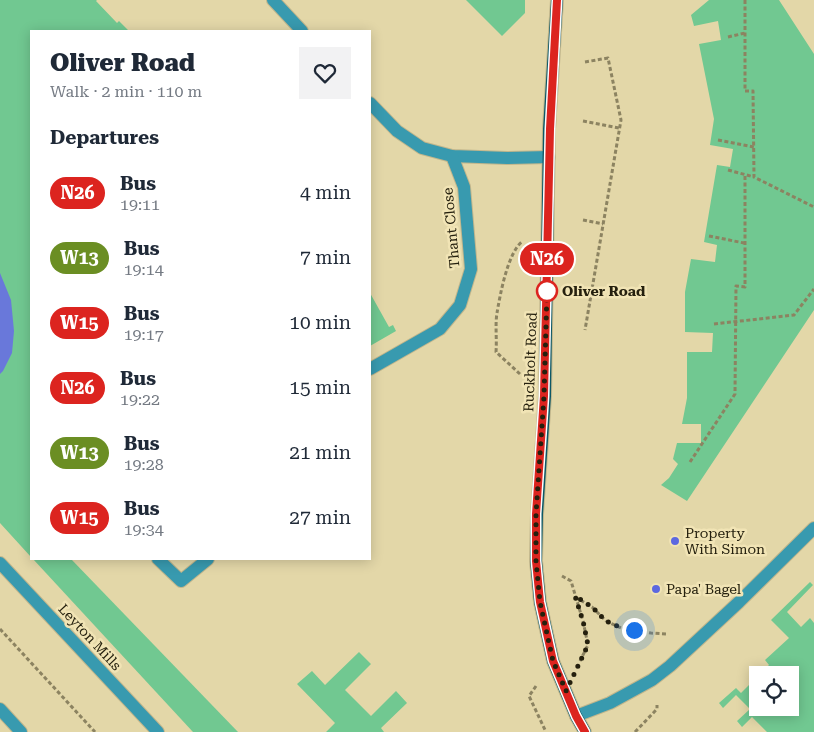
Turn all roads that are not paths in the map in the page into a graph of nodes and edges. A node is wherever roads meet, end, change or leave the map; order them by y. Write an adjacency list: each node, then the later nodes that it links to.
1 (272, 0): 3 (street)
2 (557, 0): 6 (main road, Ruckholt Road)
3 (301, 30)
4 (371, 104): 5 (street)
5 (452, 156): 6 (street); 7 (street, Thant Close)
6 (549, 157): 13 (main road, Ruckholt Road)
7 (371, 368)
8 (814, 528): 13 (street)
9 (159, 560): 10 (street)
10 (207, 560)
11 (0, 563): 15 (street, Leyton Mills)
12 (0, 709): 14 (street)
13 (576, 716): 16 (main road, Ruckholt Road)
14 (21, 732)
15 (158, 732)
16 (585, 732)

